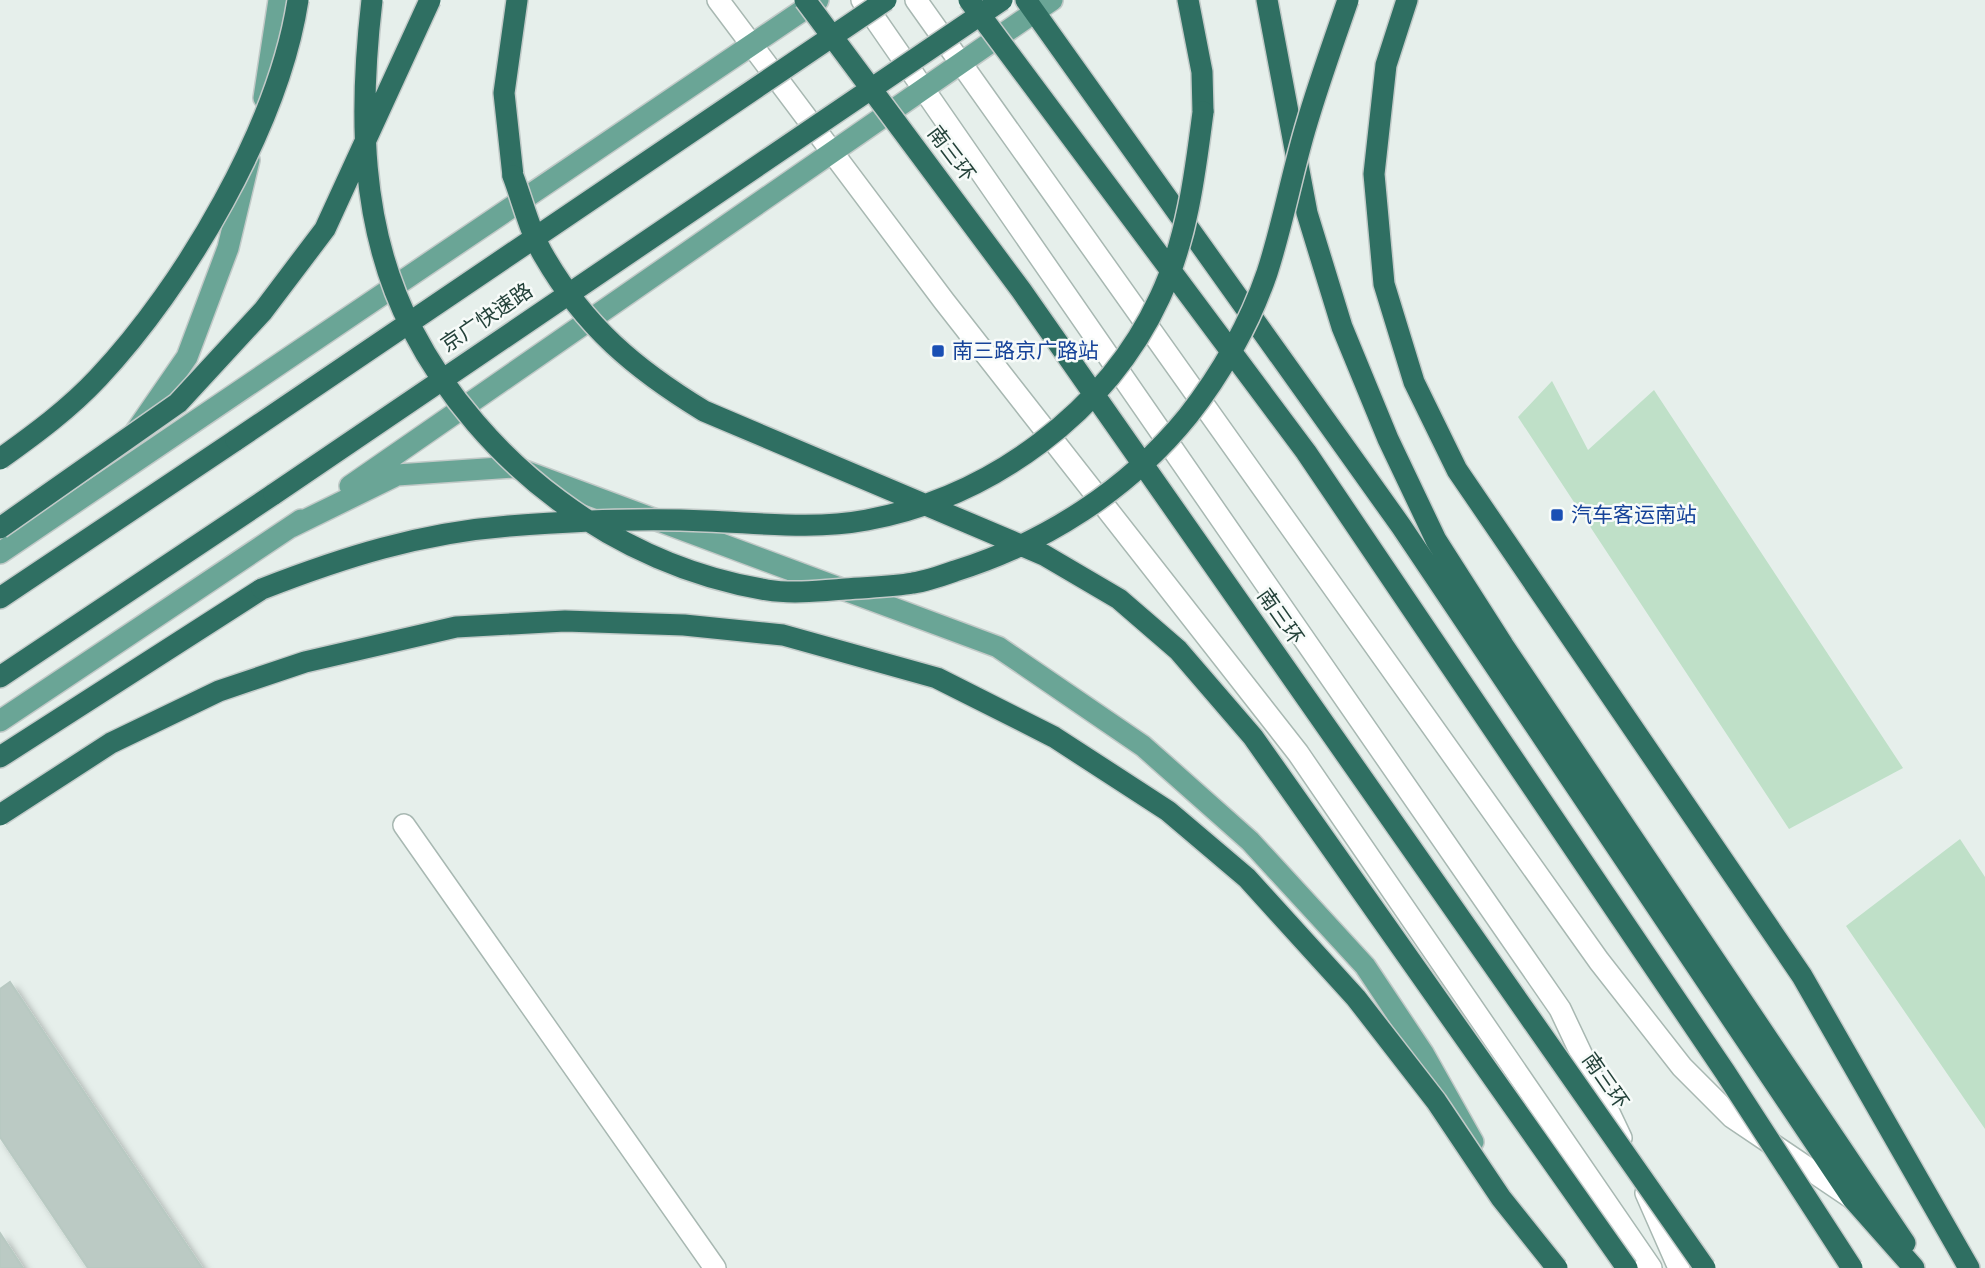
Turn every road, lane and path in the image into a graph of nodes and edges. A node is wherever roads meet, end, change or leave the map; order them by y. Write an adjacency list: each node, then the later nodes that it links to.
1 (279, 0): 24 (main road)
2 (298, 0): 23 (highway, bridge)
3 (372, 0): 16 (highway, bridge)
4 (430, 0): 26 (highway, bridge)
5 (517, 0): 38 (highway, bridge)
6 (718, 0): 19 (street)
7 (805, 0): 41 (highway, 南三环, bridge)
8 (818, 0): 19 (main road)
9 (862, 0): 21 (street)
10 (886, 0): 28 (highway, 京广快速路, bridge)
11 (916, 0): 20 (street)
12 (969, 0): 42 (highway, bridge)
13 (1003, 0): 29 (highway, 京广快速路, bridge)
14 (1188, 0): 31 (highway, bridge)
15 (1267, 0): 44 (highway, bridge)
16 (1348, 0)
17 (1407, 0): 45 (highway)
18 (1038, 4): 20 (main road); 34 (highway)
19 (752, 45): 22 (street); 24 (main road)
20 (961, 63): 21 (main road); 34 (street)
21 (924, 89): 22 (main road); 40 (street)
22 (832, 152): 25 (main road); 39 (street)
23 (0, 459)
24 (86, 495): 27 (main road)
25 (291, 527): 30 (main road); 36 (main road)
26 (0, 528)
27 (0, 553)
28 (0, 598)
29 (0, 677)
30 (0, 721)
31 (0, 757)
32 (0, 815): 37 (highway, bridge)
33 (404, 825): 35 (street)
34 (1852, 1198): 43 (highway)
35 (715, 1268)
36 (1545, 1268)
37 (1557, 1268)
38 (1628, 1268)
39 (1651, 1268)
40 (1679, 1268)
41 (1705, 1268)
42 (1852, 1268)
43 (1914, 1268)
44 (1922, 1268)
45 (1969, 1268)

